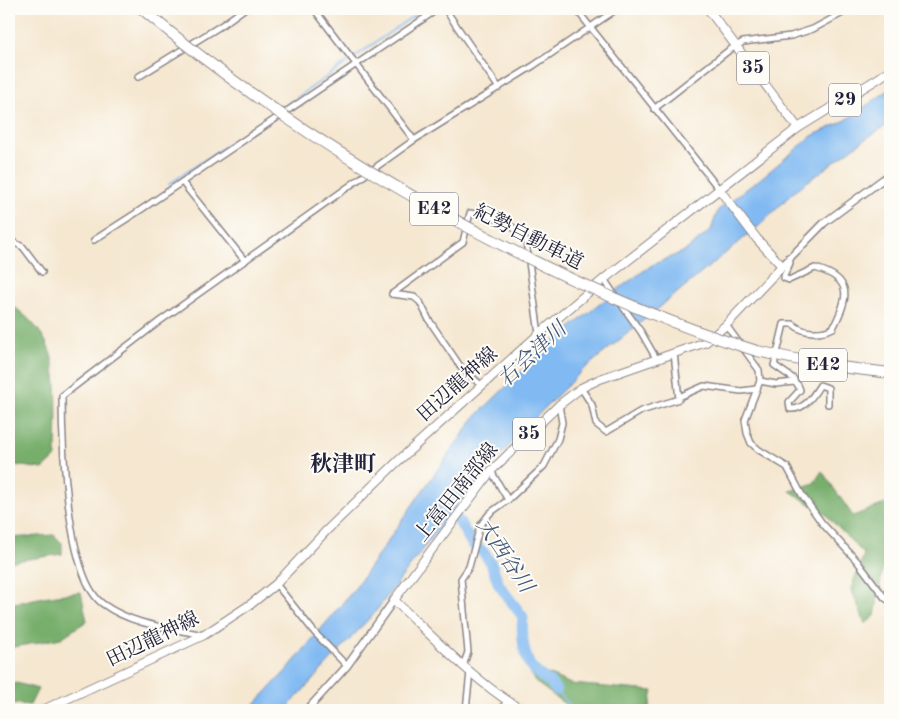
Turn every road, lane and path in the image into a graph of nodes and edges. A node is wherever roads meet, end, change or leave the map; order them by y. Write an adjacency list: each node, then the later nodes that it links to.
1 (142, 9): 35 (highway, 紀勢自動車道 / E42, bridge)
2 (244, 9): 14 (street)
3 (314, 9): 12 (street)
4 (438, 9): 12 (street)
5 (445, 9): 15 (street)
6 (576, 9): 10 (street)
7 (617, 9): 10 (street)
8 (708, 9): 11 (main road, 35)
9 (850, 9): 11 (street)
10 (591, 28): 15 (street); 16 (street)
11 (737, 47): 16 (street); 17 (main road, 35)
12 (356, 64): 18 (street); 20 (street)
13 (890, 70): 17 (main road, 田辺龍神線 / 29)
14 (138, 77)
15 (499, 88): 18 (street)
16 (654, 109): 21 (street)
17 (798, 128): 21 (main road, 田辺龍神線 / 29)
18 (414, 140): 25 (street)
19 (890, 174): 24 (street)
20 (182, 182): 23 (street); 25 (street)
21 (721, 192): 26 (main road); 28 (main road, 田辺龍神線 / 29)
22 (9, 240): 27 (street)
23 (94, 240)
24 (789, 257): 26 (street); 31 (street)
25 (245, 261): 49 (street)
26 (782, 266): 29 (main road, 上富田南部線 / 35)
27 (42, 272)
28 (604, 279): 30 (main road, 田辺龍神線 / 29); 33 (street, bridge)
29 (726, 325): 32 (main road, 上富田南部線 / 35); 36 (street)
30 (539, 334): 38 (main road, 田辺龍神線 / 29); 38 (street)
31 (778, 349)
32 (674, 353): 33 (main road, 上富田南部線 / 35); 41 (street)
33 (656, 360): 39 (main road, 上富田南部線 / 35)
34 (775, 362): 37 (street)
35 (890, 373)
36 (760, 382): 37 (street); 40 (street)
37 (794, 382): 42 (street)
38 (482, 386): 46 (main road, 田辺龍神線 / 29)
39 (581, 388): 41 (street); 43 (main road, 上富田南部線 / 35)
40 (757, 389): 41 (street); 48 (street)
41 (679, 397)
42 (828, 404)
43 (559, 405): 44 (main road, 上富田南部線 / 35); 45 (street)
44 (491, 471): 45 (street); 47 (main road, 上富田南部線 / 35)
45 (508, 500): 51 (street)
46 (276, 584): 49 (main road, 田辺龍神線 / 29); 50 (street)
47 (394, 600): 50 (street); 51 (main road)
48 (890, 601)
49 (204, 635): 55 (main road, 田辺龍神線 / 29)
50 (347, 666): 54 (street)
51 (463, 666): 52 (main road)
52 (470, 672): 53 (main road); 57 (street)
53 (507, 701): 58 (street); 59 (main road)
54 (314, 707): 56 (street)
55 (43, 710)
56 (307, 710)
57 (466, 710)
58 (501, 710)
59 (522, 710)

